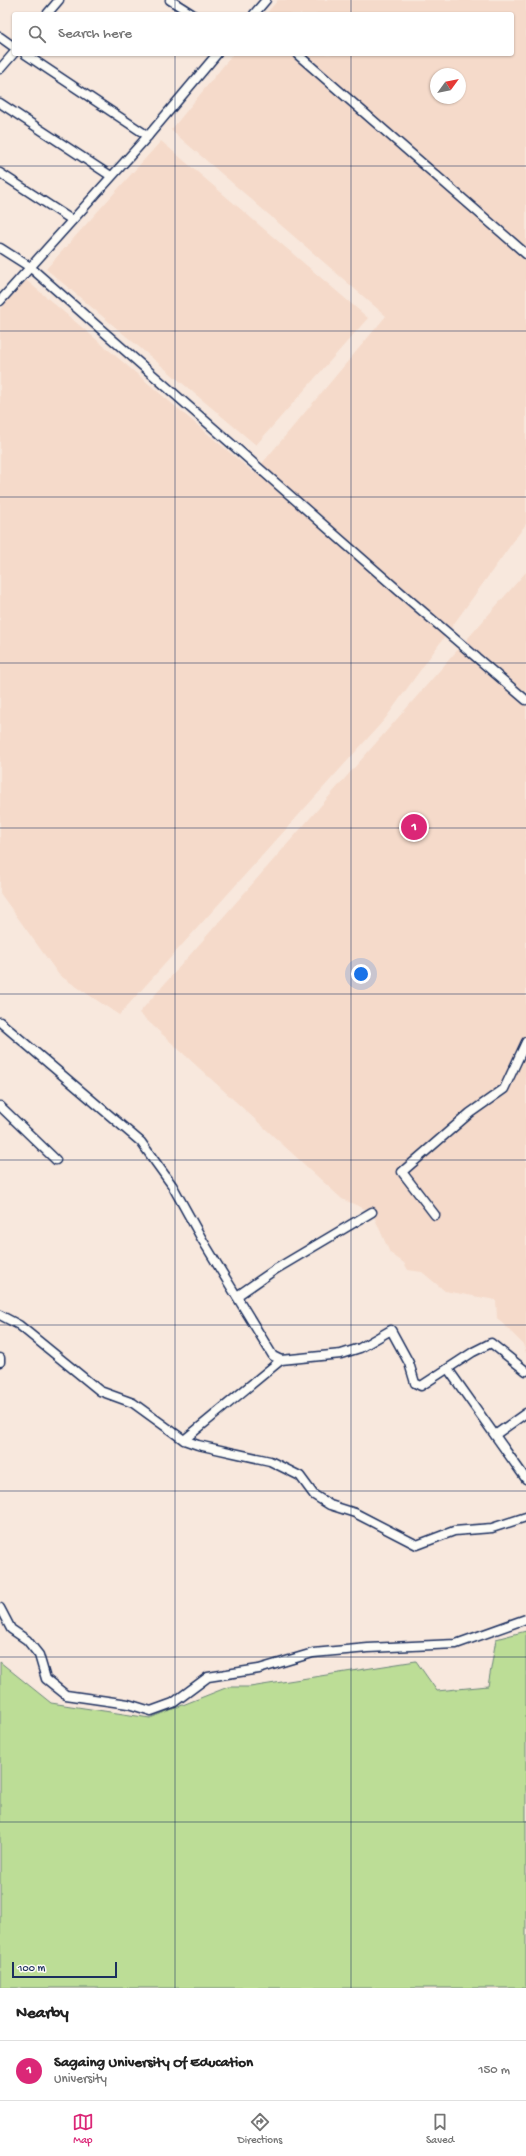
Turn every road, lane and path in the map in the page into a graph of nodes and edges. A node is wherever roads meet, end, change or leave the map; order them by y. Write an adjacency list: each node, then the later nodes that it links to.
1 (47, 0): 4 (street)
2 (170, 0): 6 (street)
3 (266, 0): 7 (street)
4 (57, 3): 5 (street)
5 (49, 12)
6 (189, 12)
7 (256, 12)
8 (0, 37): 9 (street)
9 (12, 46)
10 (12, 54): 14 (street)
11 (27, 56): 16 (street)
12 (215, 56): 16 (street)
13 (299, 56): 21 (street)
14 (0, 69)
15 (0, 103): 18 (street)
16 (148, 136): 18 (street)
17 (0, 173): 19 (street)
18 (112, 176): 19 (street)
19 (72, 220): 22 (street)
20 (0, 248): 22 (street)
21 (526, 254)
22 (30, 267): 23 (street); 24 (street)
23 (0, 301)
24 (526, 700)
25 (0, 1022): 31 (street)
26 (526, 1042): 30 (street)
27 (0, 1106): 28 (street)
28 (56, 1160)
29 (372, 1212): 31 (street)
30 (435, 1215)
31 (237, 1296): 34 (street)
32 (0, 1315): 40 (street)
33 (0, 1358): 35 (street)
34 (281, 1360): 36 (street); 40 (street)
35 (0, 1362)
36 (448, 1369): 37 (street); 39 (street)
37 (526, 1371)
38 (526, 1413): 39 (street)
39 (495, 1435): 41 (street)
40 (184, 1440): 42 (street)
41 (526, 1479)
42 (526, 1517)
43 (0, 1608): 44 (street)
44 (526, 1619)

